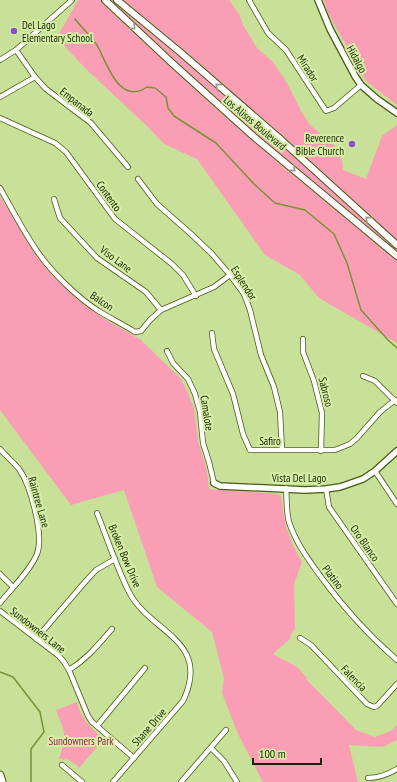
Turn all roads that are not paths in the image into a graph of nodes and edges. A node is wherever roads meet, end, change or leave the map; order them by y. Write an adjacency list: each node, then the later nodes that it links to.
1 (72, 0): 6 (street)
2 (105, 0): 18 (main road, Los Alisos Boulevard, one-way to 18)
3 (117, 0): 17 (main road, Los Alisos Boulevard, one-way to 3)
4 (249, 0): 9 (street, Mirador)
5 (318, 0): 9 (street, Hidalgo)
6 (16, 50): 7 (street); 8 (street, Empanada)
7 (0, 60)
8 (35, 77): 10 (street); 13 (street, Empanada)
9 (361, 85): 11 (street, Hidalgo)
10 (0, 97)
11 (397, 113)
12 (0, 118): 20 (street, Contento)
13 (128, 167)
14 (138, 180): 19 (street, Esplendor)
15 (0, 188): 21 (street, Balcon)
16 (54, 199): 21 (street, Viso Lane)
17 (397, 245)
18 (397, 256)
19 (230, 275): 20 (street, Balcon); 28 (street, Esplendor)
20 (196, 296): 21 (street, Balcon)
21 (161, 310)
22 (212, 333): 28 (street, Safiro)
23 (304, 338): 29 (street, Sabroso)
24 (167, 351): 32 (street, Camalote)
25 (363, 376): 26 (street)
26 (396, 402): 29 (street, Safiro)
27 (0, 449): 39 (street, Raintree Lane)
28 (282, 450): 29 (street, Safiro)
29 (321, 451)
30 (397, 451): 31 (street, Vista Del Lago)
31 (375, 471): 34 (street, Vista Del Lago); 35 (street)
32 (214, 483): 33 (street, Vista Del Lago)
33 (286, 488): 34 (street, Vista Del Lago); 46 (street, Platino)
34 (326, 489): 41 (street, Oro Blanco)
35 (397, 504)
36 (97, 513): 37 (street, Broken Bow Drive)
37 (115, 559): 45 (street); 49 (street, Broken Bow Drive)
38 (0, 574): 39 (street)
39 (13, 587): 40 (street, Raintree Lane)
40 (0, 604)
41 (397, 604)
42 (0, 612): 45 (street, Sundowners Lane)
43 (112, 629): 48 (street)
44 (300, 638): 50 (street, Falencia)
45 (36, 639): 48 (street, Sundowners Lane)
46 (397, 660)
47 (145, 668): 51 (street)
48 (69, 670): 51 (street, Sundowners Lane)
49 (190, 680): 54 (street, Shane Drive)
50 (397, 684)
51 (97, 726): 54 (street, Sundowners Lane)
52 (226, 730): 53 (street)
53 (211, 748): 62 (street); 63 (street)
54 (134, 758): 61 (street, Shane Drive)
55 (62, 765): 60 (street)
56 (397, 769): 58 (street)
57 (0, 775): 59 (main road)
58 (368, 778)
59 (2, 782)
60 (82, 782)
61 (113, 782)
62 (181, 782)
63 (237, 782)

